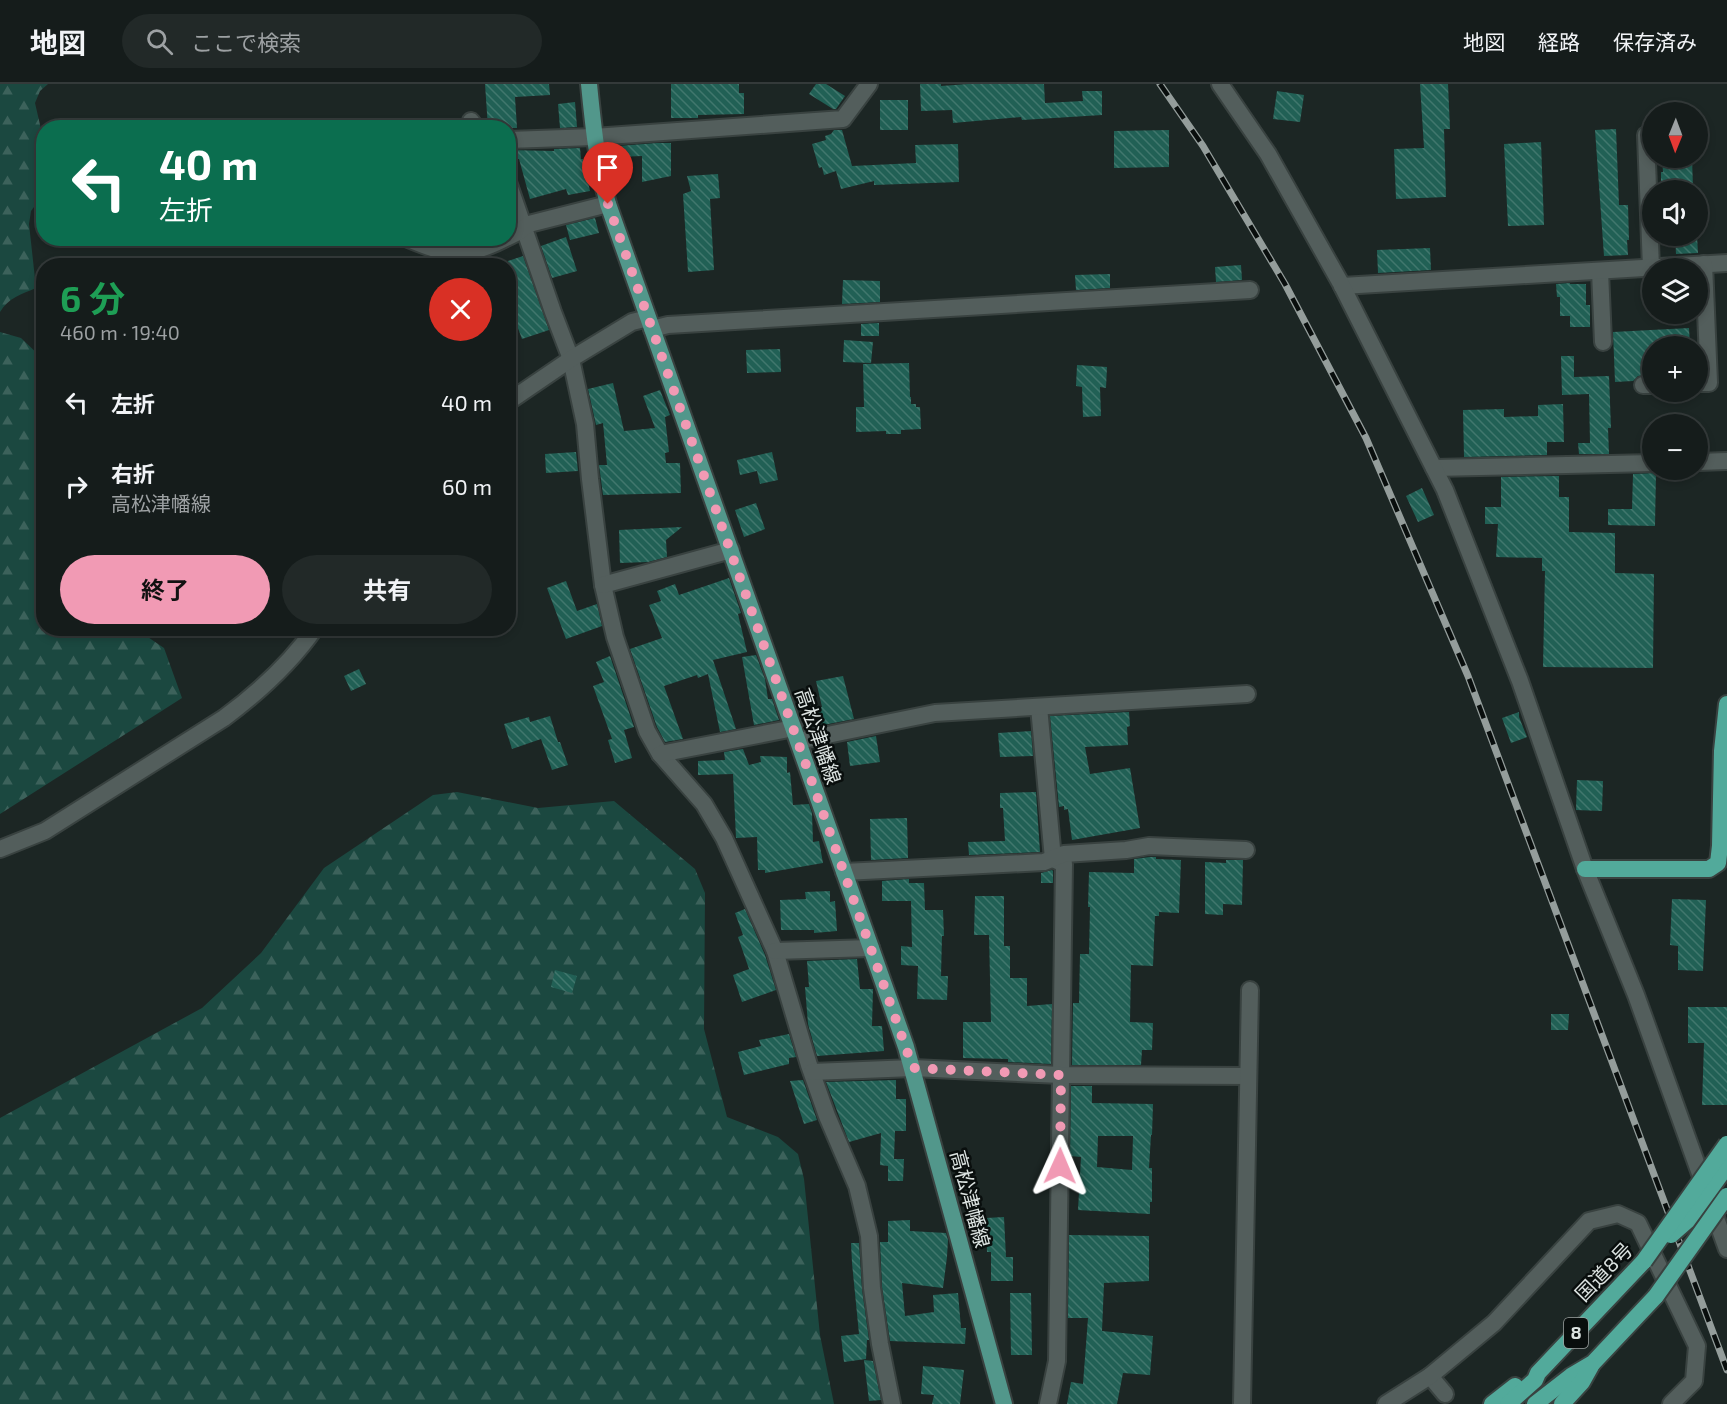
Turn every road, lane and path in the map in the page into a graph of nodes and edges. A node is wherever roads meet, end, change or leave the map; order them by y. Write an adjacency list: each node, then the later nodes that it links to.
1 (589, 84): 4 (main road, 高松津幡線)
2 (869, 84): 4 (street)
3 (1220, 84): 18 (street)
4 (594, 137): 5 (street); 8 (main road, 高松津幡線)
5 (516, 140)
6 (1647, 168): 13 (street)
7 (516, 204): 9 (street)
8 (608, 204): 9 (street); 20 (main road, 高松津幡線)
9 (525, 228): 10 (street); 22 (street)
10 (516, 233)
11 (427, 246): 12 (street)
12 (490, 246)
13 (1651, 258)
14 (1727, 263): 15 (street)
15 (1708, 264)
16 (1642, 269): 17 (street)
17 (1600, 271): 18 (street); 21 (street)
18 (1342, 286): 29 (street)
19 (1250, 290): 20 (street)
20 (650, 323): 22 (street); 30 (main road, 高松津幡線)
21 (1603, 342)
22 (571, 358): 25 (street); 31 (street)
23 (1708, 359): 24 (street)
24 (1708, 383)
25 (516, 396)
26 (1727, 461): 27 (street)
27 (1708, 462)
28 (1642, 463): 29 (street)
29 (1434, 468): 41 (street)
30 (730, 550): 31 (street); 36 (main road, 高松津幡線)
31 (603, 585): 37 (street)
32 (309, 636): 38 (street)
33 (1247, 694): 35 (street)
34 (1727, 704): 41 (highway)
35 (1038, 706): 36 (street); 40 (street)
36 (796, 734): 37 (street); 42 (main road, 高松津幡線)
37 (660, 754): 44 (street)
38 (0, 849)
39 (1246, 850): 40 (street)
40 (1053, 859): 42 (street); 48 (street)
41 (1585, 869): 54 (street)
42 (844, 872): 43 (main road, 高松津幡線)
43 (871, 948): 44 (street); 46 (main road, 高松津幡線)
44 (775, 951): 47 (street)
45 (1250, 990): 49 (street)
46 (913, 1068): 47 (street); 48 (street); 62 (main road, 高松津幡線)
47 (812, 1072): 61 (street)
48 (1061, 1075): 49 (street); 63 (street)
49 (1248, 1076): 64 (street)
50 (1727, 1144): 55 (highway, bridge)
51 (1727, 1166): 55 (highway, 国道8号 / 8, bridge)
52 (1727, 1196): 56 (highway, 8, bridge)
53 (1727, 1213): 56 (highway, bridge)
54 (1727, 1249)
55 (1644, 1260): 58 (highway, 国道8号 / 8)
56 (1656, 1296): 57 (highway, 8)
57 (1593, 1362): 68 (highway, 8); 69 (highway, 8)
58 (1538, 1373): 66 (highway, 8); 67 (highway, 国道8号 / 8)
59 (1430, 1376): 60 (street); 65 (street); 70 (street)
60 (1444, 1394)
61 (892, 1404)
62 (1004, 1404)
63 (1048, 1404)
64 (1242, 1404)
65 (1386, 1404)
66 (1492, 1404)
67 (1508, 1404)
68 (1535, 1404)
69 (1562, 1404)
70 (1671, 1404)

